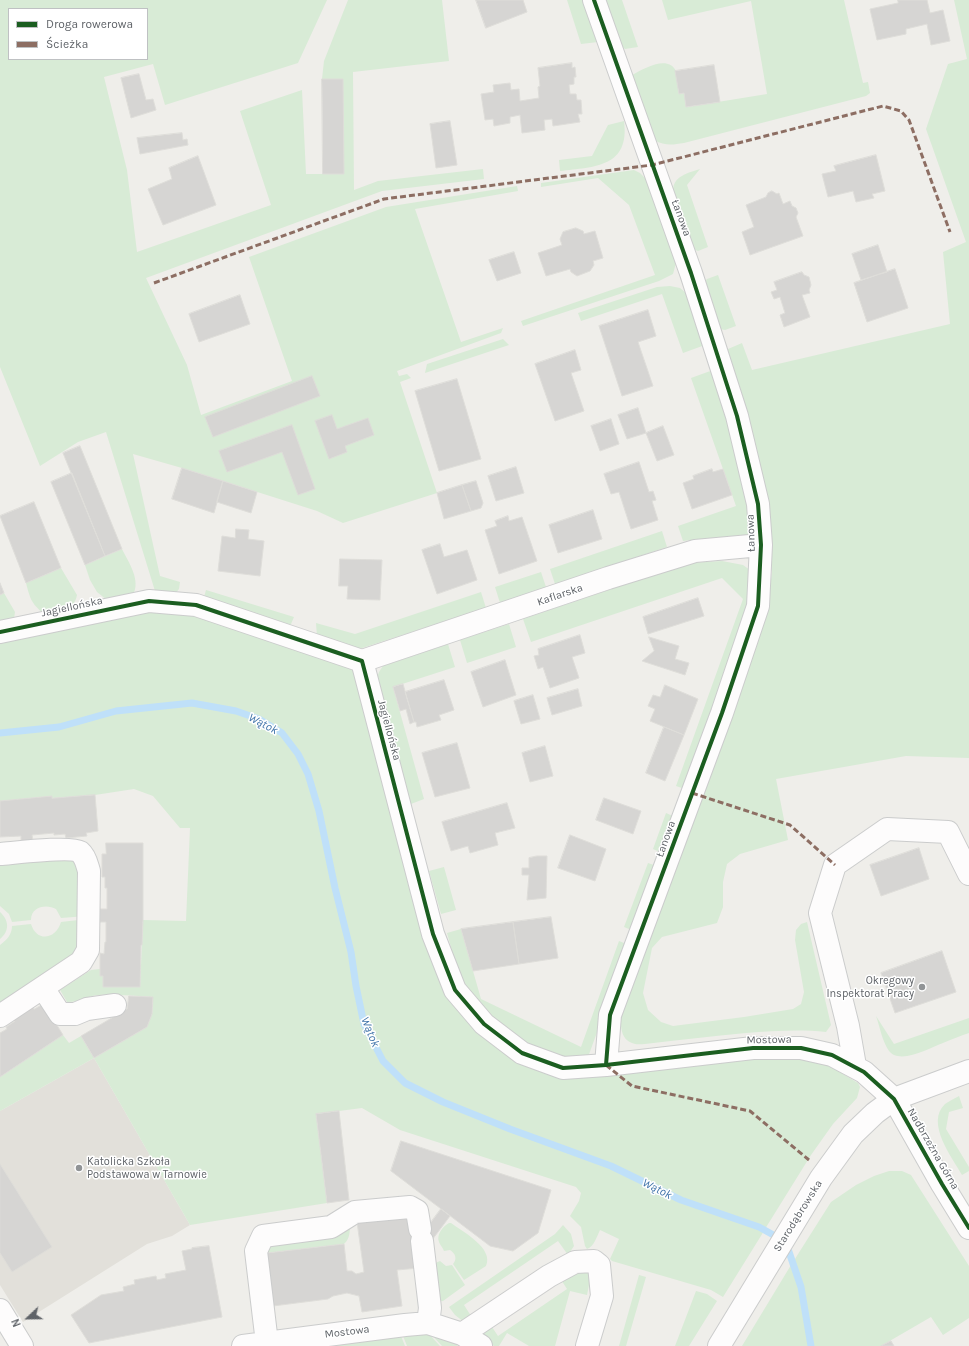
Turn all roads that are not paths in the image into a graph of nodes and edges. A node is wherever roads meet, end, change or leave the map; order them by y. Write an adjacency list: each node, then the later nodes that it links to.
1 (594, 0): 2 (street, Łanowa)
2 (761, 545): 4 (street, Kaflarska); 10 (street, Łanowa)
3 (0, 632): 4 (street, Jagiellońska)
4 (362, 661): 10 (street, Jagiellońska)
5 (0, 854): 7 (street)
6 (969, 874): 11 (street)
7 (43, 988): 8 (street); 9 (street)
8 (115, 1005)
9 (0, 1016)
10 (606, 1065): 11 (street, Mostowa)
11 (855, 1066): 13 (street, Mostowa)
12 (969, 1071): 13 (street)
13 (894, 1099): 14 (street, Nadbrzeżna Górna); 23 (street, Starodąbrowska)
14 (969, 1228)
15 (0, 1310): 18 (street)
16 (428, 1323): 17 (street); 19 (street, Mostowa); 19 (street)
17 (462, 1334): 21 (street); 22 (street)
18 (15, 1343)
19 (267, 1343): 20 (street, Mostowa)
20 (243, 1346)
21 (481, 1346)
22 (587, 1346)
23 (719, 1346)

